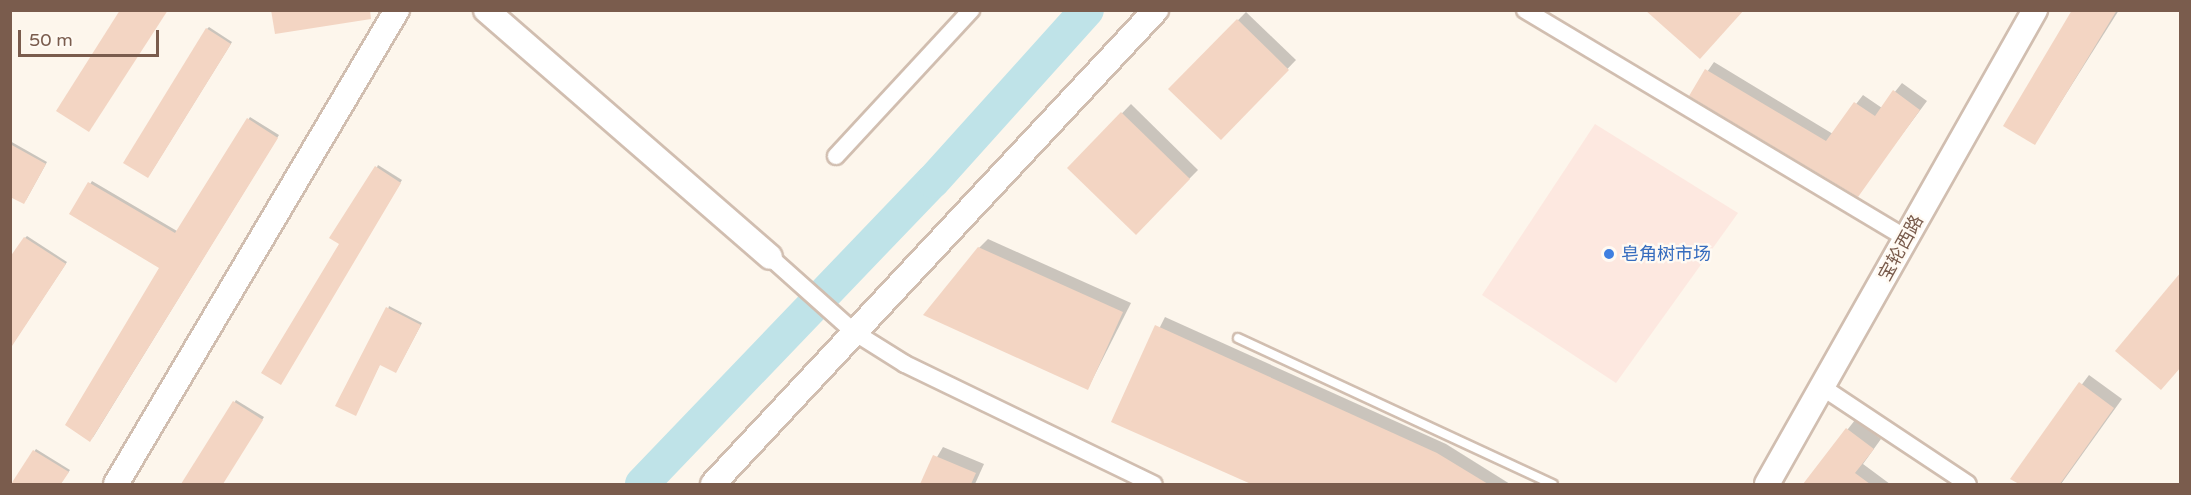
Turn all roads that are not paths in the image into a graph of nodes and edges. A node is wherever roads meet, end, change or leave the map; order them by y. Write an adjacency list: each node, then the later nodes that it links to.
1 (397, 10): 13 (street)
2 (486, 10): 9 (street)
3 (971, 10): 7 (street)
4 (1156, 10): 10 (street)
5 (1525, 10): 8 (street)
6 (2035, 10): 8 (street, 宝轮西路)
7 (836, 156)
8 (1906, 238): 12 (street, 宝轮西路)
9 (770, 257): 10 (street)
10 (845, 325): 14 (street); 15 (street)
11 (1238, 338): 16 (lane)
12 (1822, 387): 17 (street, 宝轮西路); 18 (street)
13 (116, 484)
14 (713, 484)
15 (1154, 484)
16 (1553, 484)
17 (1767, 484)
18 (1968, 484)

